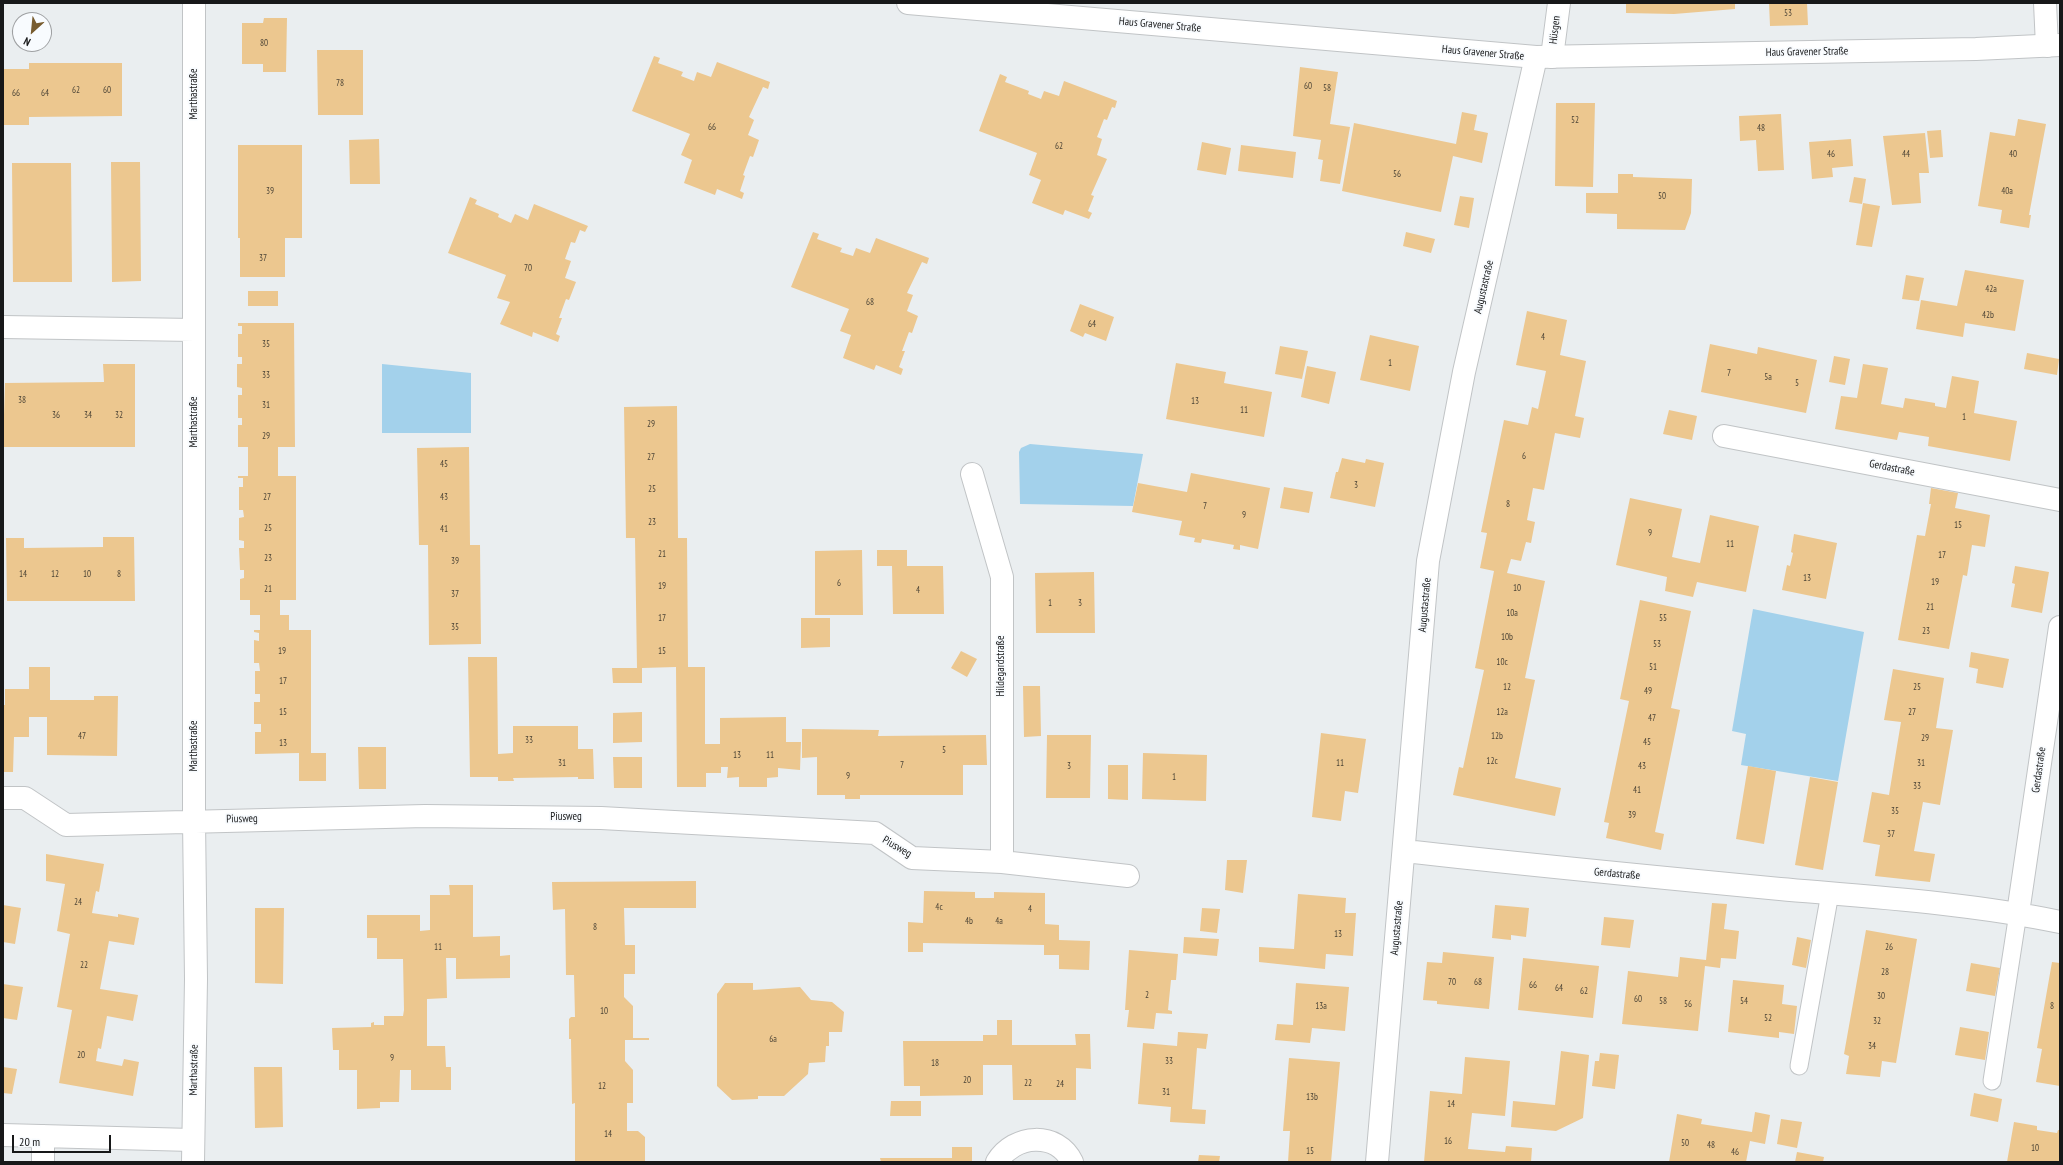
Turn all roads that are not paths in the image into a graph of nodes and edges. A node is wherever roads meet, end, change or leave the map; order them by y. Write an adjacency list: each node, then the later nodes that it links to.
1 (194, 3): 8 (street, Marthastraße)
2 (908, 3): 6 (street, Haus Gravener Straße)
3 (1559, 3): 6 (street, Hüsgen)
4 (2045, 3): 5 (street)
5 (2054, 45): 6 (street, Haus Gravener Straße)
6 (1544, 57): 15 (street, Augustastraße)
7 (3, 326): 8 (street)
8 (194, 330): 14 (street, Marthastraße)
9 (1724, 436): 11 (street, Gerdastraße)
10 (972, 474): 16 (street, Hildegardstraße)
11 (2060, 500)
12 (2060, 627): 19 (street, Gerdastraße)
13 (3, 798): 14 (street, Piusweg)
14 (194, 820): 16 (street, Piusweg); 25 (street, Marthastraße)
15 (1404, 851): 18 (street, Gerdastraße); 30 (street, Augustastraße)
16 (1002, 862): 17 (street, Piusweg)
17 (1128, 876)
18 (1830, 893): 19 (street, Gerdastraße); 21 (lane)
19 (2018, 913): 20 (street); 22 (lane, Gerdastraße)
20 (2060, 922)
21 (1799, 1066)
22 (1992, 1081)
23 (3, 1135): 24 (street)
24 (43, 1136): 25 (street); 26 (street)
25 (192, 1140): 27 (street, Marthastraße)
26 (44, 1162)
27 (193, 1162)
28 (997, 1162): 29 (street)
29 (1072, 1162)
30 (1377, 1162)

